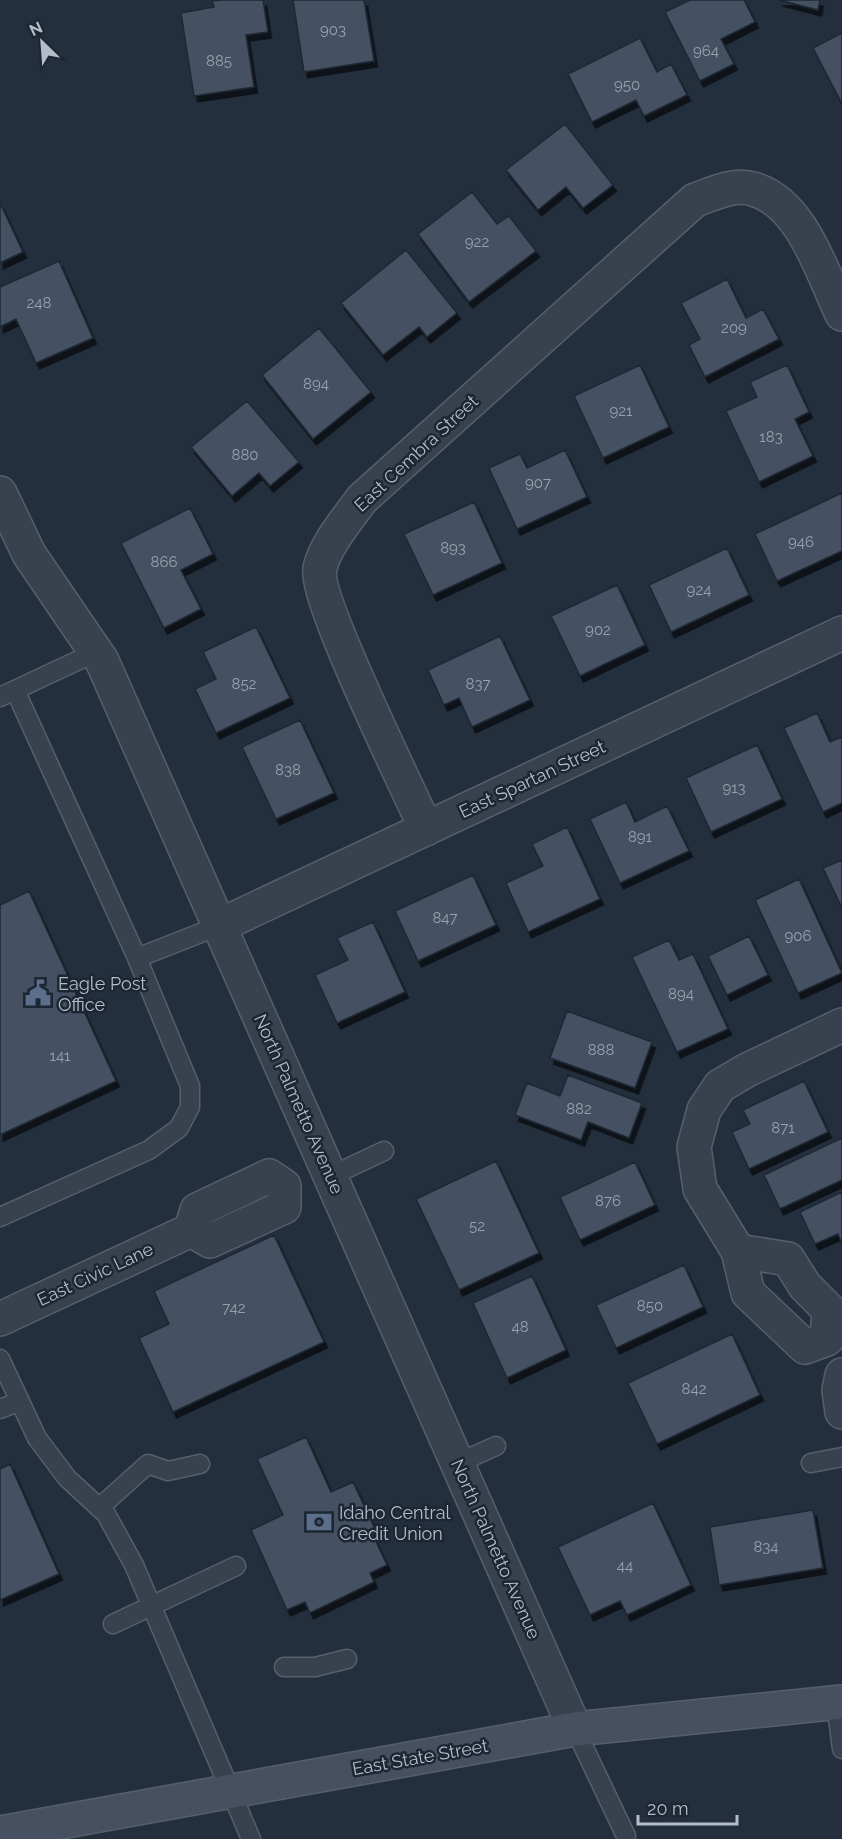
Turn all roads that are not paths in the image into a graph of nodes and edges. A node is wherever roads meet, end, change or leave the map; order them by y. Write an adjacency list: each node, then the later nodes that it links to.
1 (842, 314): 6 (street, East Cembra Street)
2 (0, 493): 4 (street, North Palmetto Avenue)
3 (842, 633): 6 (street, East Spartan Street)
4 (96, 652): 5 (lane); 7 (street, North Palmetto Avenue)
5 (7, 694): 8 (lane)
6 (426, 829): 7 (street, East Spartan Street)
7 (221, 925): 8 (lane); 11 (street, North Palmetto Avenue)
8 (137, 958): 12 (lane)
9 (842, 1024): 13 (street)
10 (384, 1151): 11 (lane)
11 (329, 1172): 14 (street, East Civic Lane); 23 (street, North Palmetto Avenue)
12 (0, 1217)
13 (738, 1251): 15 (street); 15 (street)
14 (0, 1318)
15 (834, 1344)
16 (0, 1359): 18 (lane)
17 (842, 1375): 20 (street)
18 (20, 1401): 19 (lane); 26 (lane)
19 (0, 1409)
20 (842, 1412)
21 (496, 1446): 23 (lane)
22 (842, 1457): 24 (lane)
23 (458, 1463): 33 (street, North Palmetto Avenue)
24 (811, 1463)
25 (200, 1464): 26 (lane)
26 (99, 1508): 28 (lane)
27 (236, 1566): 28 (lane)
28 (151, 1605): 29 (lane); 35 (lane)
29 (113, 1624)
30 (346, 1659): 31 (lane)
31 (285, 1667)
32 (839, 1702): 33 (main road, East State Street); 34 (lane)
33 (575, 1729): 35 (main road, East State Street); 37 (lane)
34 (842, 1749)
35 (229, 1790): 36 (main road, East State Street); 38 (lane)
36 (0, 1833)
37 (626, 1836)
38 (251, 1839)

